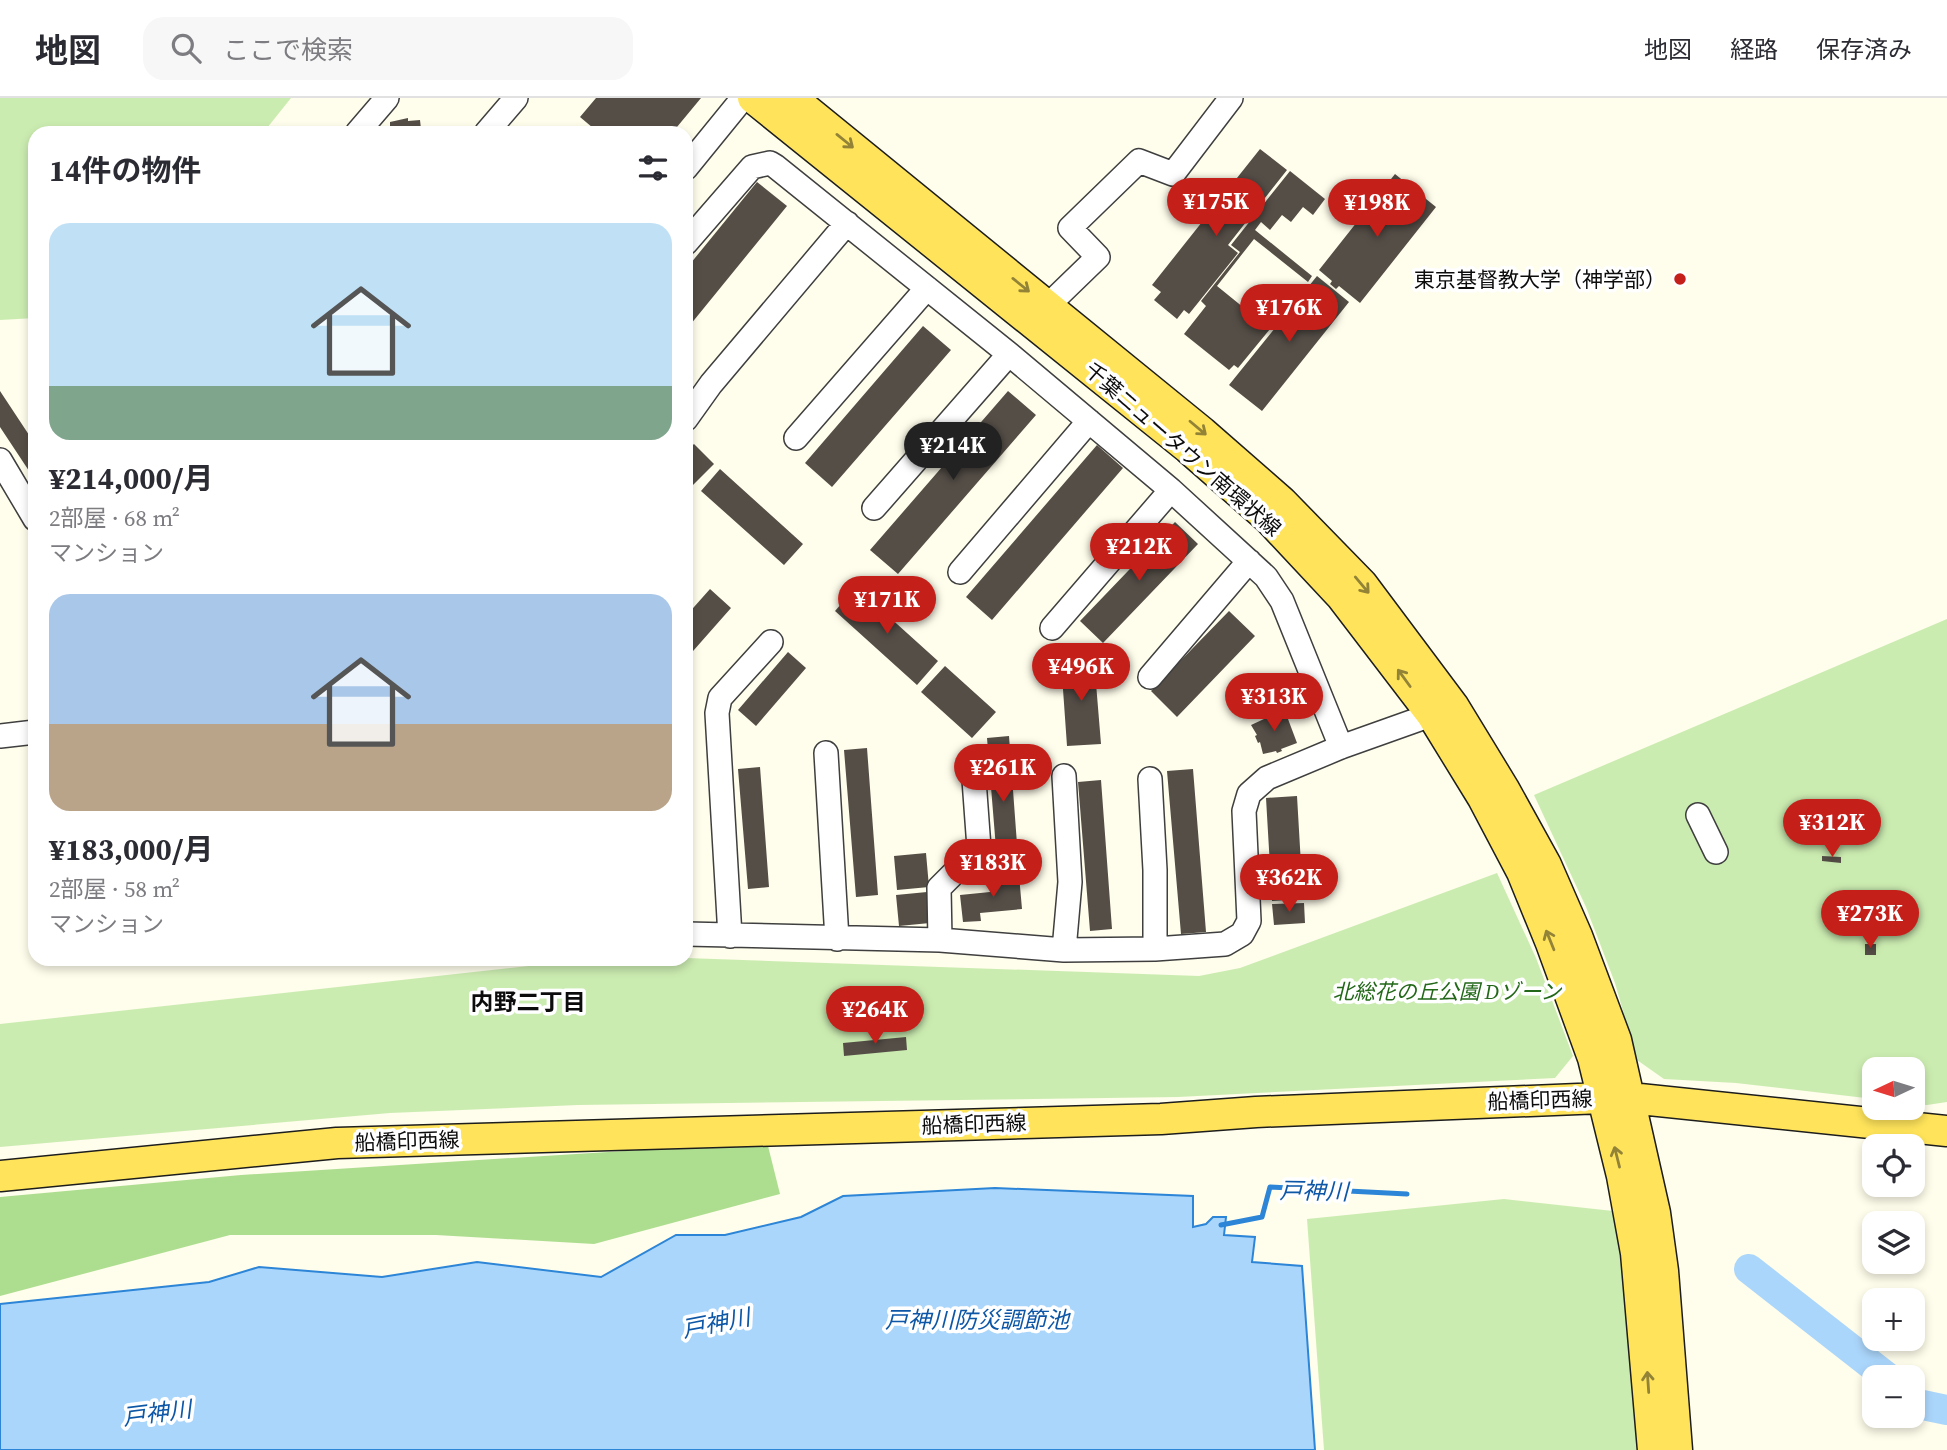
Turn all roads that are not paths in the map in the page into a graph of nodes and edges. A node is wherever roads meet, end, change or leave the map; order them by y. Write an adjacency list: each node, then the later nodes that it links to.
1 (387, 98): 7 (street)
2 (516, 98): 8 (street)
3 (743, 98): 9 (street)
4 (753, 98): 13 (main road, 千葉ニュータウン南環状線)
5 (792, 98): 13 (main road, 千葉ニュータウン南環状線, one-way to 13)
6 (1231, 98): 13 (street)
7 (363, 126)
8 (492, 126)
9 (693, 159)
10 (846, 223): 11 (street); 12 (street); 15 (street)
11 (693, 235)
12 (927, 288): 14 (street); 17 (street)
13 (1039, 314): 27 (main road, 千葉ニュータウン南環状線)
14 (1009, 354): 16 (street); 21 (street)
15 (693, 409)
16 (1089, 421): 19 (street); 23 (street)
17 (796, 438)
18 (0, 460): 20 (street)
19 (1171, 490): 22 (street); 24 (street)
20 (28, 507)
21 (874, 509)
22 (1249, 561): 26 (street); 30 (street)
23 (960, 572)
24 (1052, 628)
25 (771, 642): 38 (street)
26 (1150, 677)
27 (1443, 711): 30 (street); 43 (main road, 千葉ニュータウン南環状線)
28 (28, 733): 29 (street)
29 (0, 736)
30 (1341, 747): 41 (street)
31 (826, 753): 39 (street)
32 (973, 766): 40 (street)
33 (1064, 776): 42 (street)
34 (1150, 779): 41 (street)
35 (1698, 815): 36 (street)
36 (1716, 852)
37 (693, 934): 38 (street)
38 (730, 936): 39 (street)
39 (837, 939): 40 (street)
40 (940, 940): 42 (street)
41 (1155, 949): 42 (street)
42 (1064, 950)
43 (1616, 1098): 44 (main road, 船橋印西線); 45 (main road, 船橋印西線); 46 (main road, 千葉ニュータウン南環状線, one-way to 43); 47 (main road, 千葉ニュータウン南環状線)
44 (1947, 1131)
45 (0, 1176)
46 (1653, 1450)
47 (1677, 1450)

